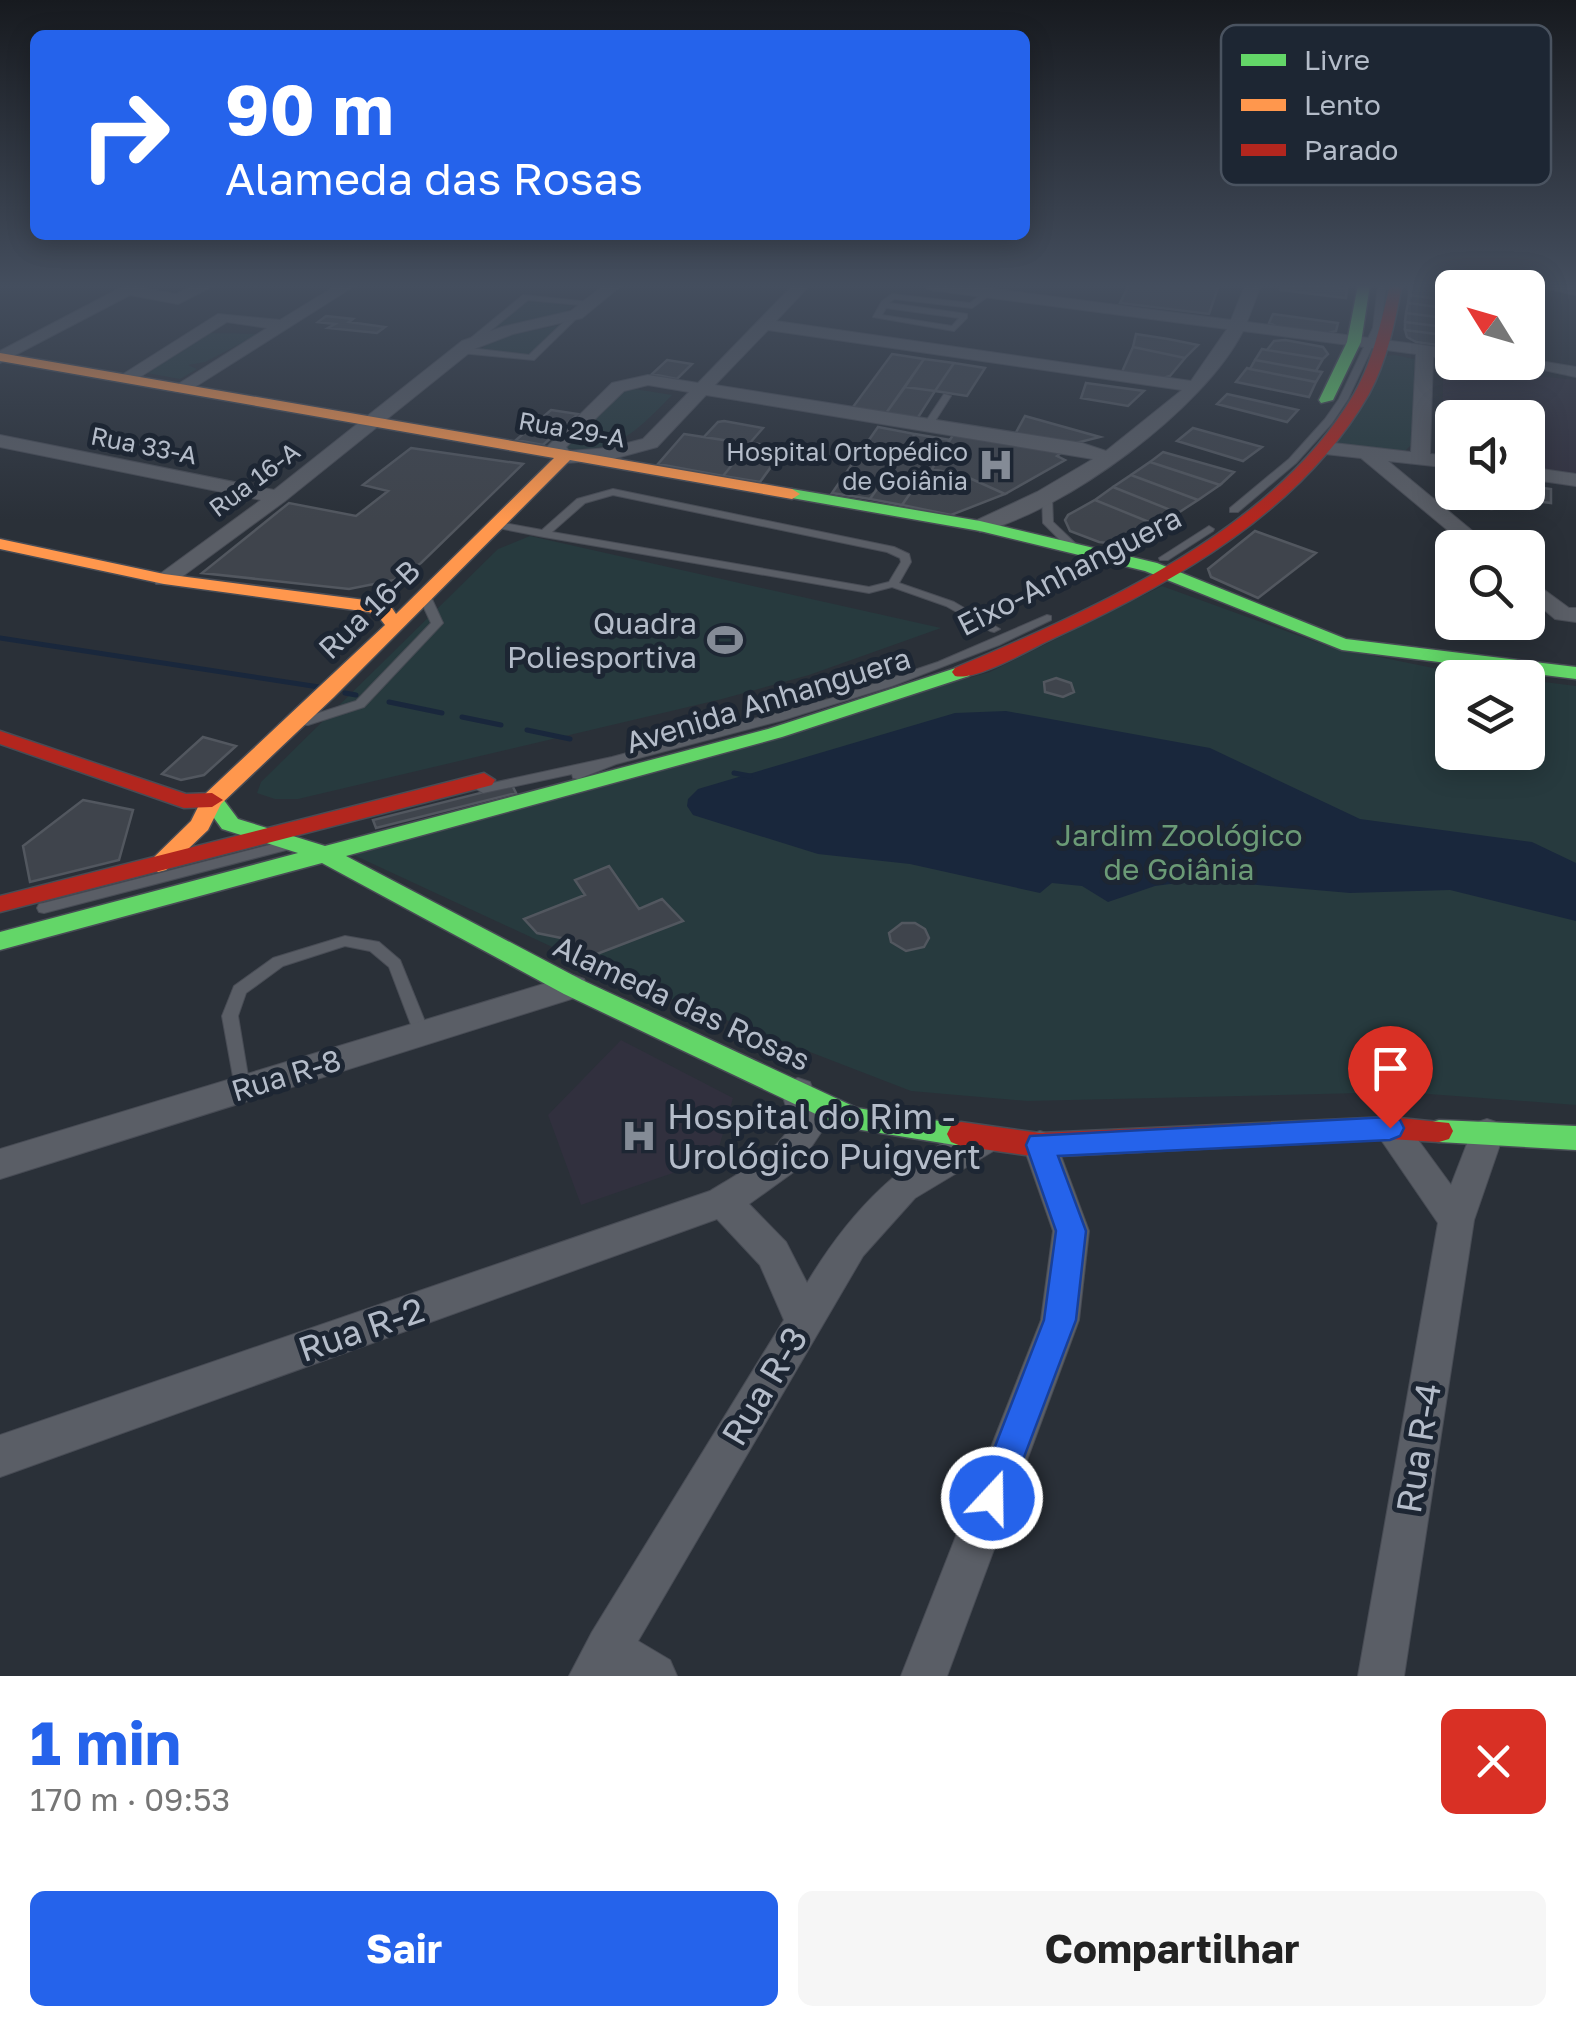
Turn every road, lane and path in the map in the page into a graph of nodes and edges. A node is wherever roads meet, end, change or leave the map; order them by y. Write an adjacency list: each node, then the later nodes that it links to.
1 (38, 363): 13 (main road, Rua 29-A)
2 (149, 363): 13 (street)
3 (221, 363): 15 (street)
4 (446, 363): 18 (street, Rua 16-A)
5 (725, 363): 16 (street)
6 (1036, 363): 14 (street)
7 (1212, 363): 14 (street)
8 (1352, 363): 39 (main road, Avenida Anhanguera)
9 (1365, 363): 21 (main road, Avenida Anhanguera)
10 (1424, 363): 25 (street)
11 (1545, 367): 12 (street)
12 (1576, 372)
13 (126, 378): 15 (main road, Rua 29-A)
14 (1196, 386): 24 (street)
15 (181, 388): 18 (main road, Rua 29-A)
16 (700, 389): 19 (street); 23 (street); 23 (street)
17 (946, 396): 19 (lane)
18 (375, 422): 23 (main road, Rua 29-A); 30 (street, Rua 16-A)
19 (927, 427): 24 (street)
20 (0, 441): 30 (street, Rua 33-A)
21 (1333, 446): 22 (street); 39 (main road, Avenida Anhanguera)
22 (1368, 454): 25 (street); 28 (street)
23 (564, 457): 32 (main road, Rua 16-B); 33 (main road, Rua 29-A)
24 (1109, 458): 31 (street)
25 (1420, 458): 26 (street); 28 (street)
26 (1435, 460)
27 (1545, 475): 29 (street)
28 (1397, 477): 34 (street)
29 (1576, 480)
30 (278, 496): 41 (street, Rua 16-A)
31 (1043, 498): 33 (street); 35 (street); 38 (lane)
32 (498, 526): 36 (lane); 44 (main road, Rua 16-B)
33 (980, 526): 35 (main road, Rua 29-A)
34 (1460, 530)
35 (1007, 532): 38 (main road, Rua 29-A)
36 (544, 534): 42 (lane); 42 (lane)
37 (0, 544): 41 (main road)
38 (1072, 546): 39 (main road, Rua 29-A)
39 (1151, 566): 40 (main road, Avenida Anhanguera); 49 (main road); 54 (lane, Eixo-Anhanguera); 55 (main road, Avenida Anhanguera)
40 (1099, 578)
41 (164, 579): 47 (main road)
42 (893, 584): 48 (lane)
43 (1067, 595): 48 (main road, Avenida Anhanguera)
44 (425, 597): 47 (main road, Rua 16-B); 50 (lane)
45 (1545, 598): 46 (street)
46 (1572, 618)
47 (395, 626): 50 (main road, Rua 16-B)
48 (994, 629): 53 (main road, Avenida Anhanguera)
49 (1576, 673)
50 (293, 725): 52 (main road, Rua 16-B)
51 (0, 738): 52 (main road)
52 (212, 800): 53 (main road); 56 (main road, Rua 16-B)
53 (265, 835): 54 (main road, Alameda das Rosas); 56 (main road, Avenida Anhanguera)
54 (295, 843): 55 (main road, Alameda das Rosas); 58 (lane, Eixo-Anhanguera)
55 (322, 853): 59 (main road, Avenida Anhanguera); 60 (main road, Alameda das Rosas)
56 (158, 864): 57 (main road, Avenida Anhanguera)
57 (0, 904)
58 (0, 920)
59 (0, 941)
60 (573, 986): 61 (street, Rua R-8); 63 (main road, Alameda das Rosas)
61 (422, 1034): 62 (street, Rua R-8); 62 (lane)
62 (242, 1088): 69 (street, Rua R-8)
63 (798, 1091): 67 (main road, Alameda das Rosas); 70 (street, Rua R-2)
64 (1390, 1128): 65 (main road, Alameda das Rosas); 68 (main road, Alameda das Rosas); 71 (street)
65 (1487, 1133): 66 (main road, Alameda das Rosas); 71 (street, Rua R-4)
66 (1576, 1138)
67 (984, 1140): 68 (main road, Alameda das Rosas); 72 (street, Rua R-3)
68 (1040, 1145): 76 (street)
69 (0, 1164)
70 (722, 1202): 72 (street); 73 (street, Rua R-2)
71 (1456, 1220): 77 (street, Rua R-4)
72 (803, 1320): 74 (street, Rua R-3)
73 (0, 1456)
74 (600, 1662): 75 (street)
75 (654, 1676)
76 (924, 1676)
77 (1380, 1676)

